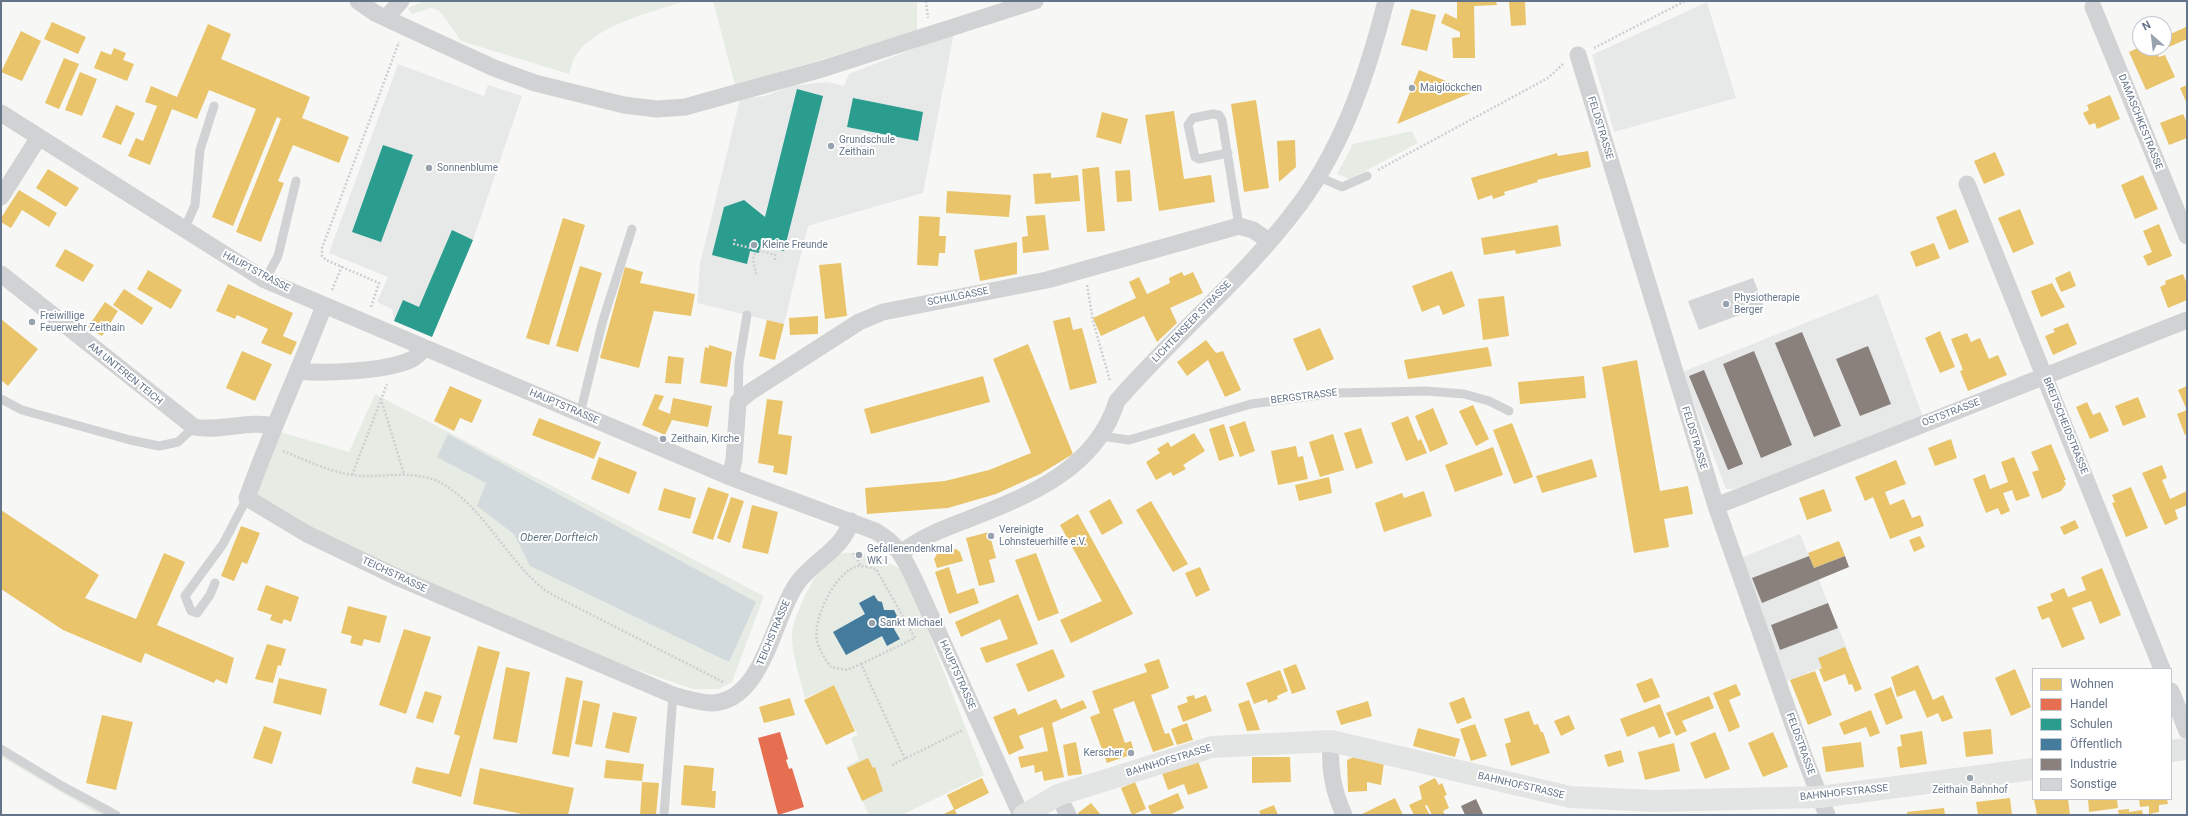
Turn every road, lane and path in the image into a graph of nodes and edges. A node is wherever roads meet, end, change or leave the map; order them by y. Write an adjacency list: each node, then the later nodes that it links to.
1 (358, 1): 7 (street)
2 (401, 1): 7 (street)
3 (1035, 1): 8 (street)
4 (1386, 1): 14 (street, LICHTENSEER STRASSE)
5 (1685, 1): 9 (path)
6 (2093, 7): 22 (street, DAMASCHKESTRASSE)
7 (386, 18): 8 (street)
8 (405, 27): 28 (path)
9 (1578, 55): 15 (path); 54 (street, FELDSTRASSE)
10 (214, 106): 20 (lane)
11 (1, 113): 12 (street, HAUPTSTRASSE)
12 (39, 137): 18 (street); 20 (street, HAUPTSTRASSE)
13 (1228, 153): 13 (lane); 19 (lane)
14 (1317, 176): 15 (lane); 24 (street, LICHTENSEER STRASSE)
15 (1367, 176)
16 (296, 181): 32 (lane)
17 (1967, 184): 40 (street, BREITSCHEIDSTRASSE)
18 (1, 198)
19 (1239, 226): 24 (street); 29 (street, SCHULGASSE)
20 (184, 230): 32 (street, HAUPTSTRASSE)
21 (632, 230): 45 (lane)
22 (2187, 236)
23 (735, 239): 26 (path)
24 (1269, 241): 42 (street, LICHTENSEER STRASSE)
25 (756, 244): 26 (path)
26 (755, 251): 27 (path); 31 (path)
27 (775, 262)
28 (342, 266): 33 (path); 37 (path)
29 (1085, 270): 42 (path); 43 (street, SCHULGASSE)
30 (1, 274): 47 (street, AM UNTEREN TEICH)
31 (756, 274)
32 (265, 280): 34 (street, HAUPTSTRASSE)
33 (332, 290)
34 (324, 306): 37 (street, HAUPTSTRASSE); 39 (street)
35 (747, 315): 43 (lane)
36 (2187, 320): 40 (street, OSTSTRASSE)
37 (364, 323): 38 (street, HAUPTSTRASSE)
38 (424, 348): 39 (street); 45 (street, HAUPTSTRASSE)
39 (298, 371): 46 (street)
40 (2045, 377): 54 (street, OSTSTRASSE); 59 (street, BREITSCHEIDSTRASSE)
41 (1, 398): 47 (lane)
42 (1117, 401): 48 (street, LICHTENSEER STRASSE)
43 (738, 402): 52 (street)
44 (1509, 411): 48 (lane, BERGSTRASSE)
45 (580, 414): 52 (street, HAUPTSTRASSE)
46 (274, 426): 47 (street); 49 (street)
47 (194, 427)
48 (1101, 436): 56 (street, LICHTENSEER STRASSE)
49 (266, 444): 51 (path); 53 (street)
50 (404, 474): 51 (path); 51 (path); 60 (path)
51 (352, 475)
52 (730, 477): 55 (street, HAUPTSTRASSE)
53 (247, 498): 57 (lane); 62 (street, TEICHSTRASSE)
54 (1716, 506): 73 (street, FELDSTRASSE)
55 (851, 521): 56 (street, HAUPTSTRASSE); 60 (street, TEICHSTRASSE)
56 (901, 553): 63 (street, HAUPTSTRASSE)
57 (215, 583)
58 (861, 664): 58 (path); 69 (path)
59 (2162, 668)
60 (740, 691): 62 (street, TEICHSTRASSE)
61 (2172, 693): 64 (street)
62 (673, 695): 75 (lane)
63 (978, 722): 69 (path); 76 (street, HAUPTSTRASSE)
64 (2187, 730)
65 (1331, 742): 72 (street, BAHNHOFSTRASSE); 73 (street, BAHNHOFSTRASSE); 79 (street)
66 (1, 749): 74 (lane)
67 (2187, 749): 68 (street)
68 (2172, 751)
69 (905, 759): 70 (path)
70 (892, 765)
71 (2032, 769): 73 (street, BAHNHOFSTRASSE)
72 (1058, 795): 77 (street, BAHNHOFSTRASSE); 78 (street)
73 (1824, 806)
74 (116, 815)
75 (664, 815)
76 (1021, 815)
77 (1024, 815)
78 (1068, 815)
79 (1344, 815)

